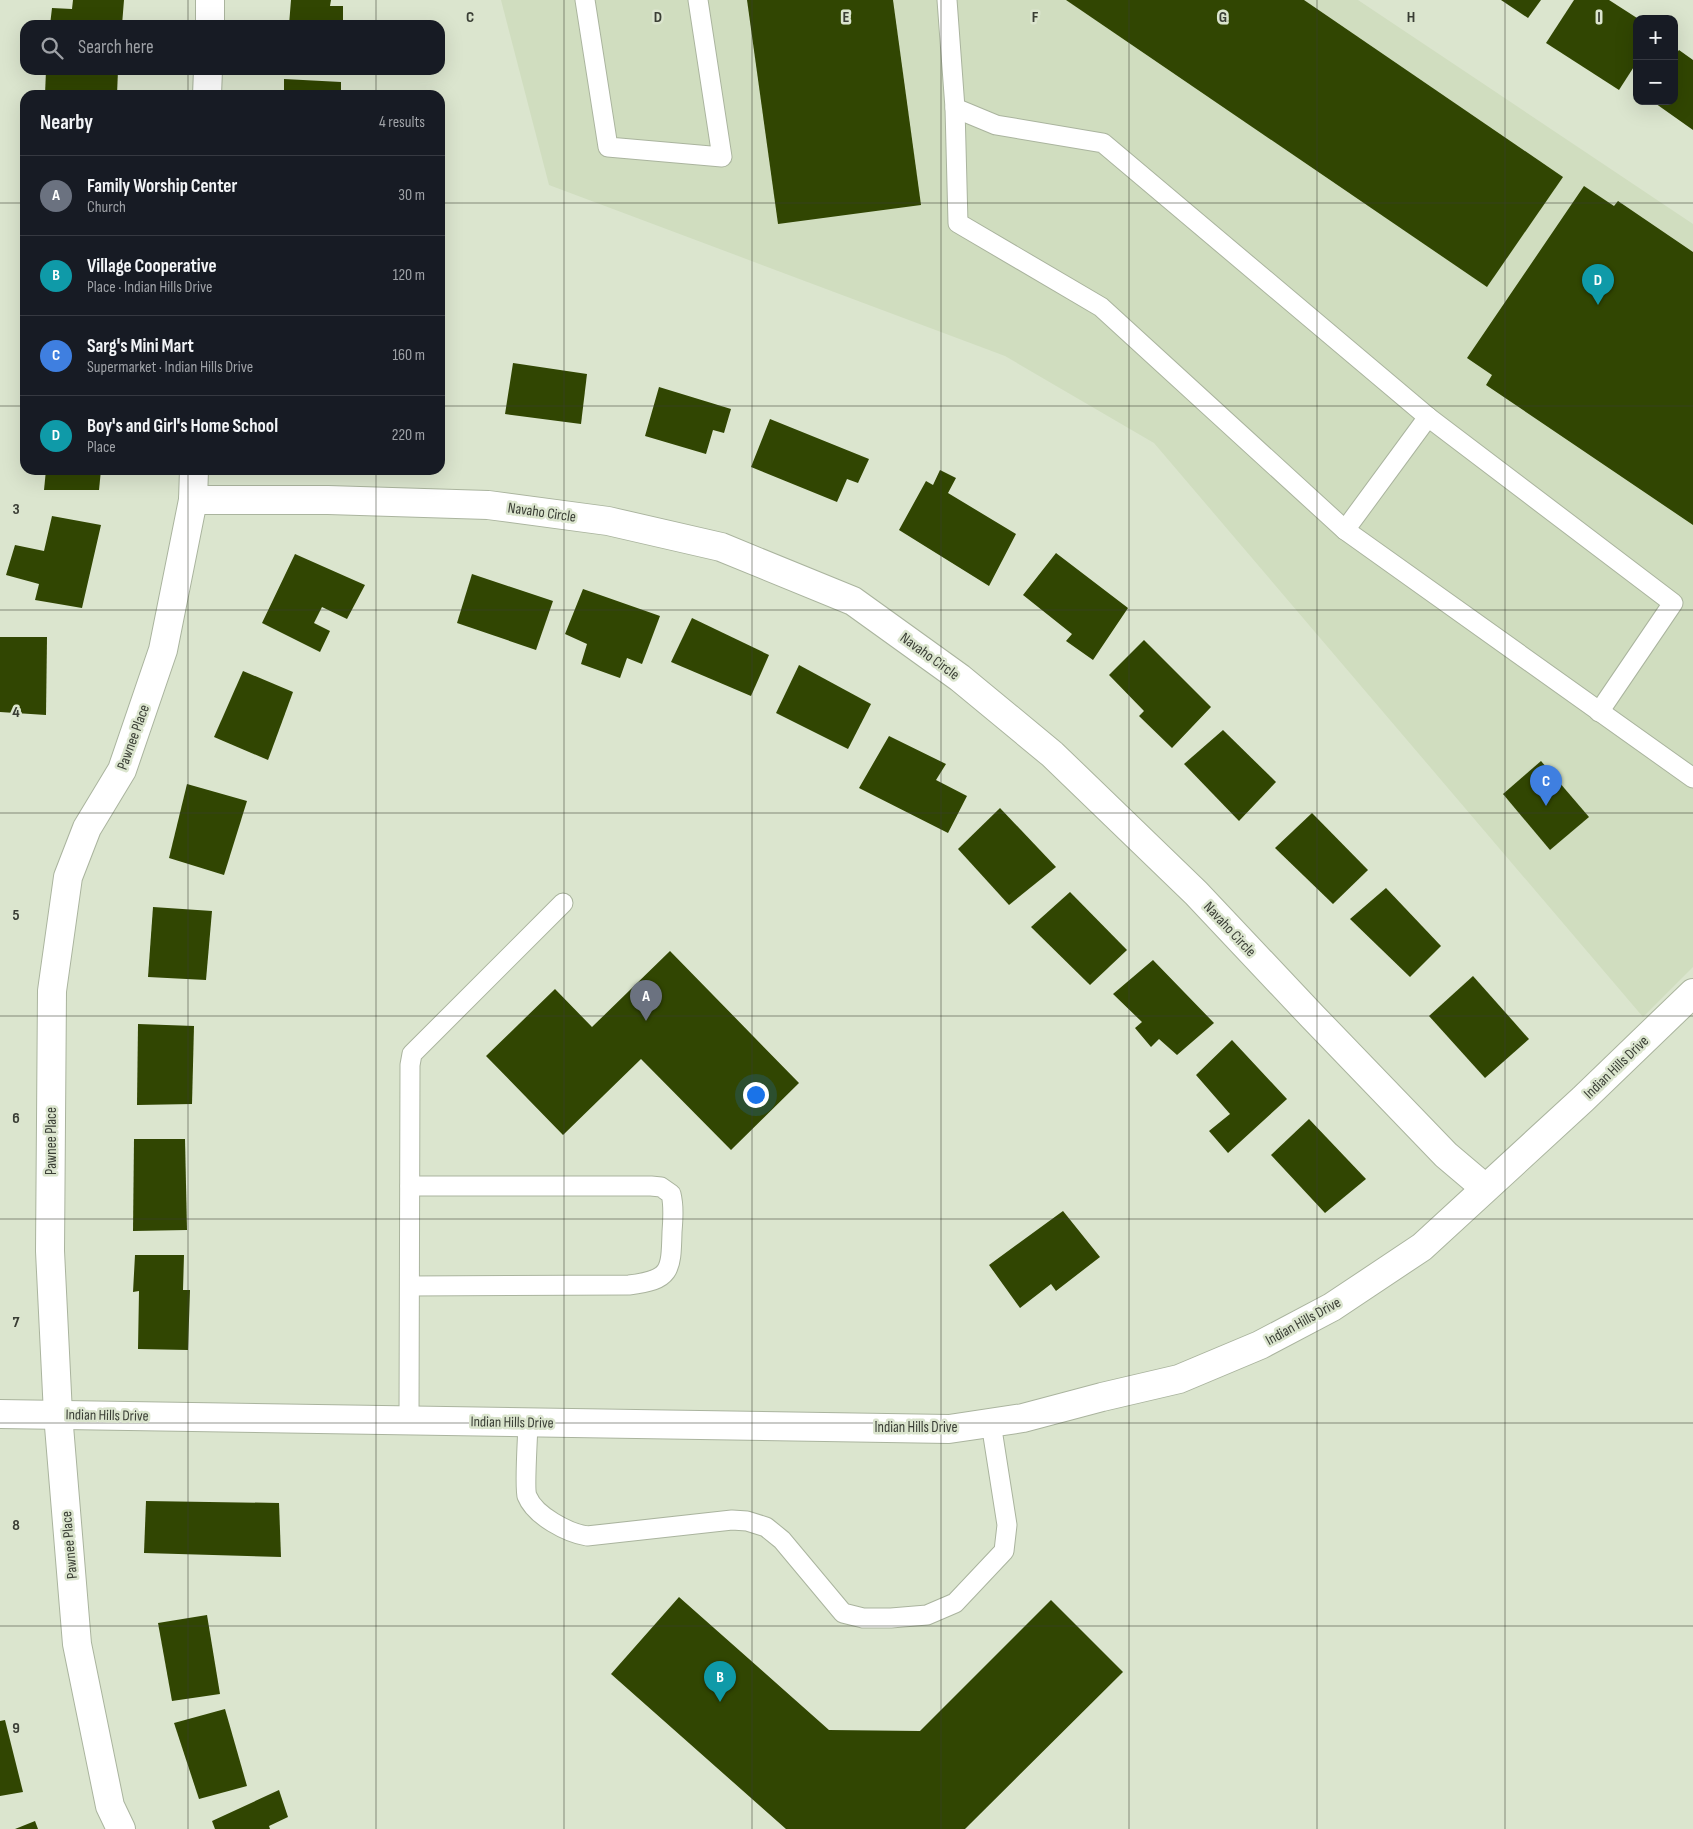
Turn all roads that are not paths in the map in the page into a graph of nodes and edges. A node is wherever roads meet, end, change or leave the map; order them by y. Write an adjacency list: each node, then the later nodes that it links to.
1 (210, 0): 5 (street)
2 (585, 0): 3 (lane)
3 (698, 0)
4 (947, 0): 8 (lane)
5 (210, 20)
6 (208, 75): 7 (street)
7 (207, 90)
8 (955, 108): 9 (lane); 12 (lane)
9 (1428, 418): 12 (lane); 13 (lane)
10 (194, 475): 11 (street, Pawnee Place)
11 (193, 500): 18 (street, Navaho Circle); 21 (street, Pawnee Place)
12 (1345, 530): 13 (lane)
13 (1599, 712): 14 (lane)
14 (1693, 778)
15 (563, 903): 17 (lane)
16 (1693, 994): 18 (street, Indian Hills Drive)
17 (410, 1186): 19 (lane); 19 (lane)
18 (1485, 1188): 24 (street, Indian Hills Drive)
19 (410, 1286): 22 (lane)
20 (0, 1414): 21 (street, Indian Hills Drive)
21 (58, 1414): 22 (street, Indian Hills Drive); 25 (street, Pawnee Place)
22 (409, 1420): 23 (street, Indian Hills Drive)
23 (528, 1422): 24 (street, Indian Hills Drive); 24 (lane)
24 (991, 1423)
25 (121, 1829)

